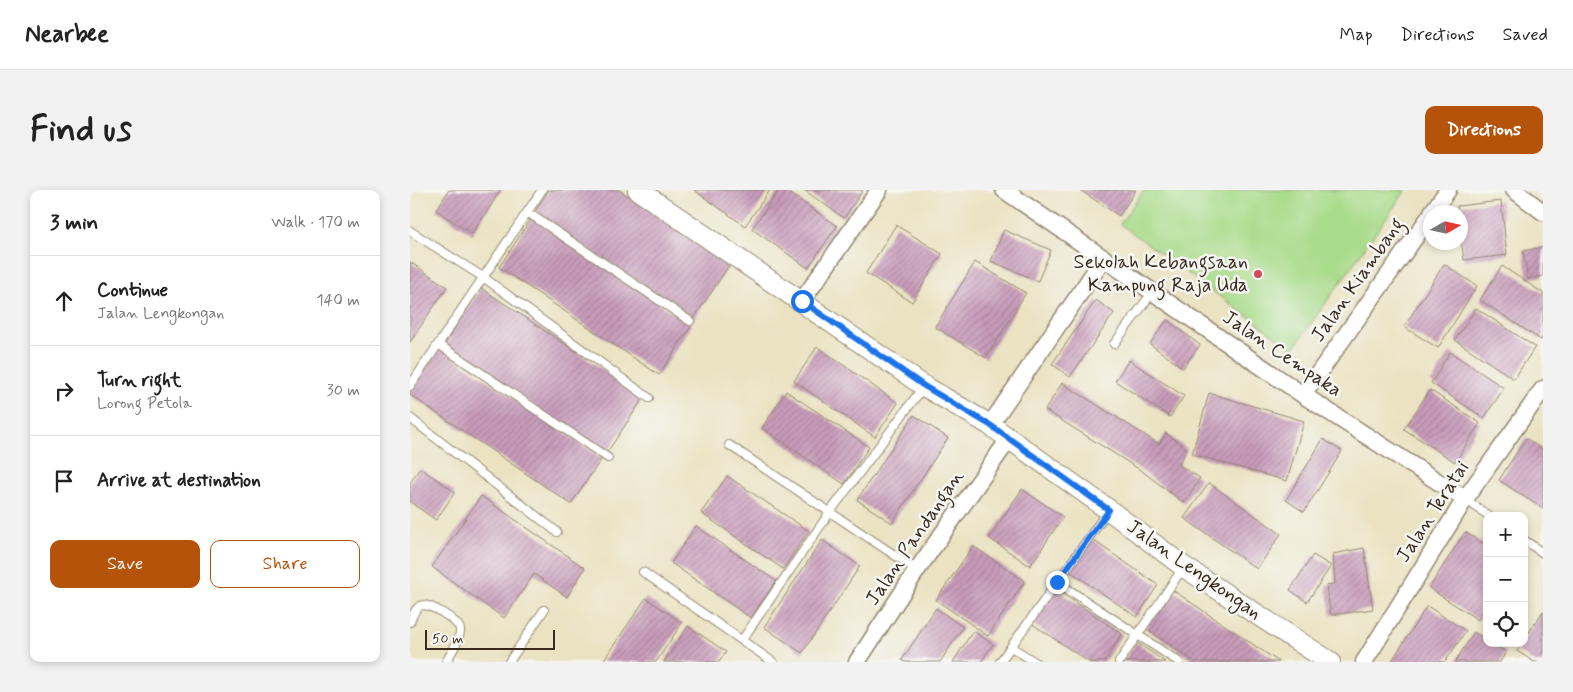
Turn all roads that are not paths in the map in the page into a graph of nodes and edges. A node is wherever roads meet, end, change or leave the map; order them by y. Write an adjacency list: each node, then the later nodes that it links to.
1 (542, 190): 8 (lane)
2 (879, 190): 15 (street)
3 (1004, 190): 12 (street, Jalan Cempaka)
4 (1448, 190): 7 (street, Jalan Kiambang)
5 (1514, 190): 9 (street)
6 (645, 192): 15 (street, Jalan Lengkongan)
7 (1437, 205)
8 (527, 212): 13 (lane); 16 (lane)
9 (1543, 212)
10 (1423, 225): 22 (street, Jalan Kiambang)
11 (410, 231): 13 (lane)
12 (1104, 258): 14 (street, Jalan Cempaka); 25 (street)
13 (483, 278): 17 (lane); 23 (lane)
14 (1152, 293): 18 (lane); 22 (street, Jalan Cempaka)
15 (802, 301): 20 (street, Jalan Lengkongan)
16 (690, 320)
17 (438, 344): 19 (lane); 28 (lane)
18 (1114, 344)
19 (410, 386)
20 (924, 386): 25 (street, Jalan Lengkongan); 31 (lane)
21 (1543, 389): 29 (street, Jalan Teratai)
22 (1303, 395): 29 (street, Jalan Cempaka)
23 (649, 398)
24 (410, 418): 33 (lane)
25 (990, 425): 26 (street, Jalan Lengkongan)
26 (1009, 439): 30 (street, Jalan Lengkongan); 37 (street, Jalan Pandangan)
27 (729, 445): 31 (lane)
28 (608, 458)
29 (1465, 499): 32 (lane, Jalan Cempaka); 54 (street, Jalan Teratai)
30 (1109, 510): 36 (street, Jalan Lengkongan); 39 (lane)
31 (830, 512): 37 (lane); 43 (lane)
32 (1483, 512)
33 (557, 532)
34 (1528, 543): 35 (lane)
35 (1543, 553)
36 (1184, 567): 42 (lane); 53 (street, Jalan Lengkongan)
37 (917, 570): 48 (street, Jalan Pandangan)
38 (643, 572): 43 (lane)
39 (1057, 582): 42 (lane); 44 (lane)
40 (544, 610): 46 (lane)
41 (410, 622): 45 (lane)
42 (1137, 634): 51 (lane); 52 (lane)
43 (742, 640): 47 (lane)
44 (1011, 646): 49 (lane); 50 (lane)
45 (446, 662)
46 (509, 662)
47 (773, 662)
48 (857, 662)
49 (1000, 662)
50 (1035, 662)
51 (1119, 662)
52 (1179, 662)
53 (1330, 662)
54 (1364, 662)

